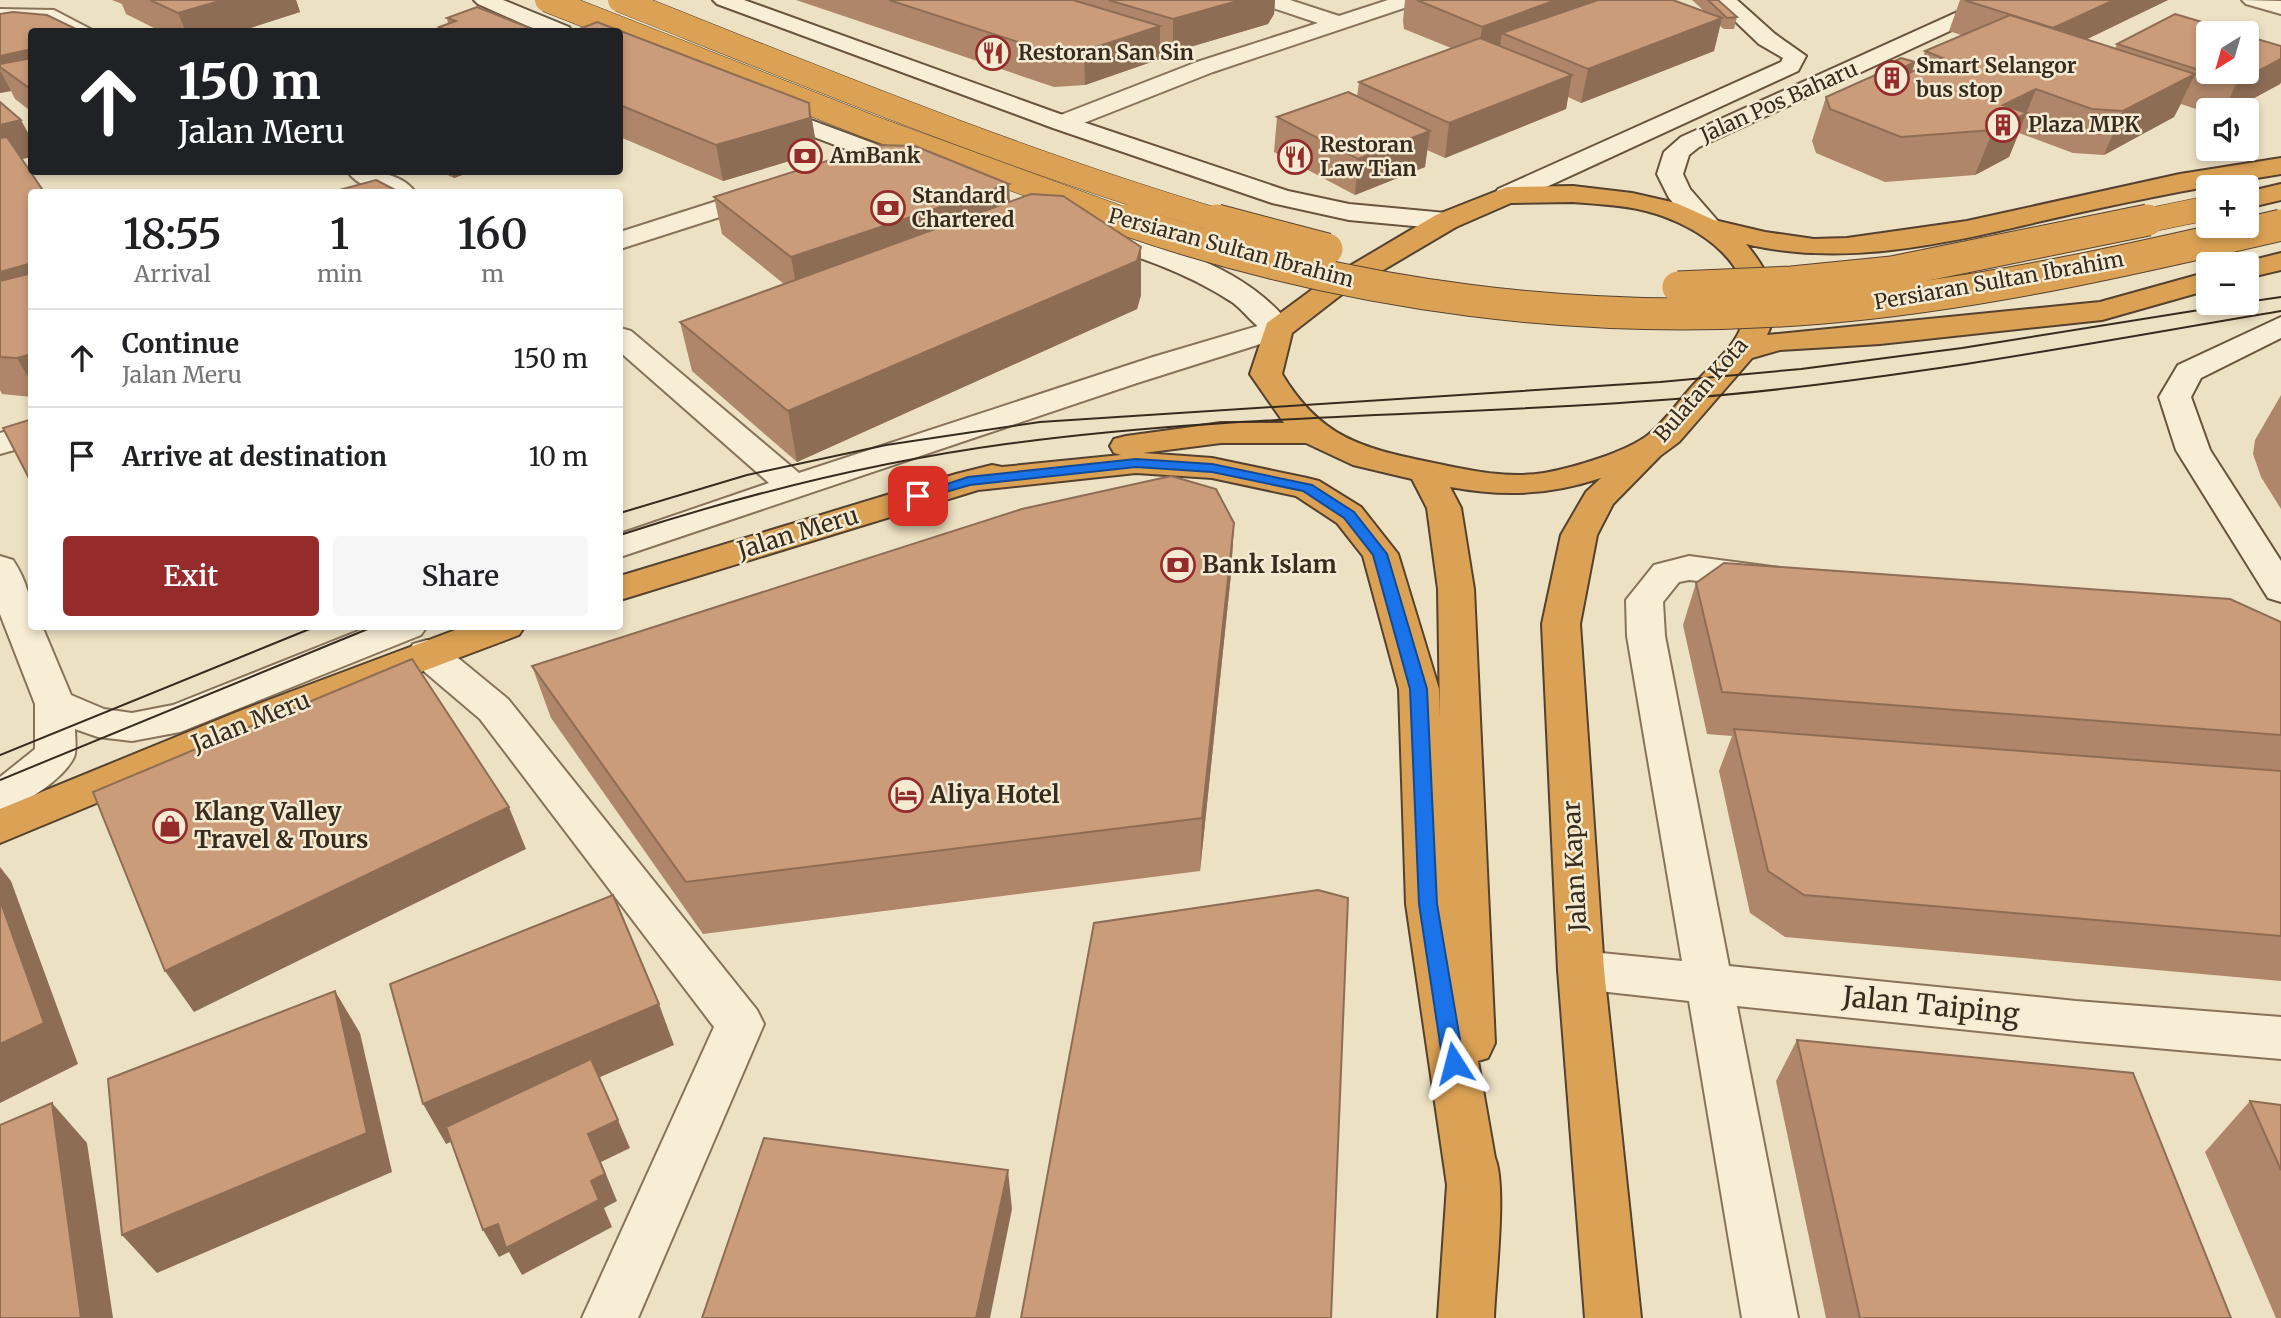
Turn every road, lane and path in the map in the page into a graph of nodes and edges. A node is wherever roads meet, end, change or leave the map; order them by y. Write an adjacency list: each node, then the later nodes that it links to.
1 (20, 0): 12 (street)
2 (485, 0): 15 (street)
3 (547, 0): 16 (highway, Persiaran Sultan Ibrahim, bridge)
4 (620, 0): 40 (highway, Persiaran Sultan Ibrahim, bridge)
5 (724, 0): 21 (street)
6 (1268, 0): 13 (street)
7 (1409, 0): 13 (street)
8 (1724, 0): 18 (street, Jalan Pos Baharu)
9 (2001, 0): 20 (street, Jalan Pos Baharu)
10 (2253, 0): 11 (street)
11 (2281, 8)
12 (0, 14): 14 (street)
13 (1340, 23): 21 (street)
14 (77, 28)
15 (552, 28)
16 (617, 28)
17 (623, 30): 34 (highway, Persiaran Sultan Ibrahim, bridge)
18 (1795, 56): 20 (street); 29 (street, Jalan Pos Baharu)
19 (633, 61): 22 (street)
20 (1863, 64): 35 (street, Jalan Pos Baharu)
21 (1062, 122): 33 (street)
22 (881, 155): 24 (street); 30 (street)
23 (2281, 166): 35 (highway)
24 (843, 167)
25 (367, 175): 27 (street)
26 (792, 184): 37 (street)
27 (396, 189)
28 (2281, 192): 31 (highway)
29 (1507, 195): 33 (highway, Bulatan Kota); 35 (highway, Bulatan Kota)
30 (989, 197)
31 (2259, 197)
32 (2196, 210): 42 (highway, Persiaran Sultan Ibrahim, bridge)
33 (1446, 221): 44 (highway, Bulatan Kota)
34 (2281, 225)
35 (1709, 227): 46 (highway, Bulatan Kota)
36 (1074, 228): 44 (street)
37 (623, 241)
38 (2281, 261): 39 (highway)
39 (2259, 267)
40 (1447, 271)
41 (2196, 284): 46 (highway)
42 (1641, 288)
43 (2281, 327): 58 (street)
44 (1278, 329): 47 (highway, Bulatan Kota); 53 (street, Jalan Meru)
45 (623, 340): 53 (street)
46 (1740, 352): 50 (highway, Bulatan Kota)
47 (1308, 432): 51 (highway, Bulatan Kota); 52 (highway, Jalan Meru)
48 (28, 435): 49 (street)
49 (0, 444)
50 (1656, 445): 51 (highway, Bulatan Kota); 64 (highway, Jalan Kapar)
51 (1425, 471): 67 (highway)
52 (968, 481): 57 (highway, Jalan Meru); 67 (highway)
53 (792, 485): 54 (street, Jalan Meru)
54 (623, 545)
55 (0, 568): 61 (street)
56 (1799, 579): 65 (street)
57 (623, 587)
58 (2276, 613)
59 (481, 630): 60 (highway, Jalan Meru)
60 (418, 640): 61 (street, Jalan Meru); 63 (highway, Jalan Meru); 68 (street)
61 (55, 705): 62 (street)
62 (0, 796)
63 (0, 827)
64 (1581, 970): 65 (street, Jalan Taiping); 70 (highway, Jalan Kapar)
65 (1711, 982): 66 (street, Jalan Taiping); 71 (street)
66 (2281, 1038)
67 (1475, 1196): 69 (highway)
68 (610, 1318)
69 (1466, 1318)
70 (1613, 1318)
71 (1770, 1318)

